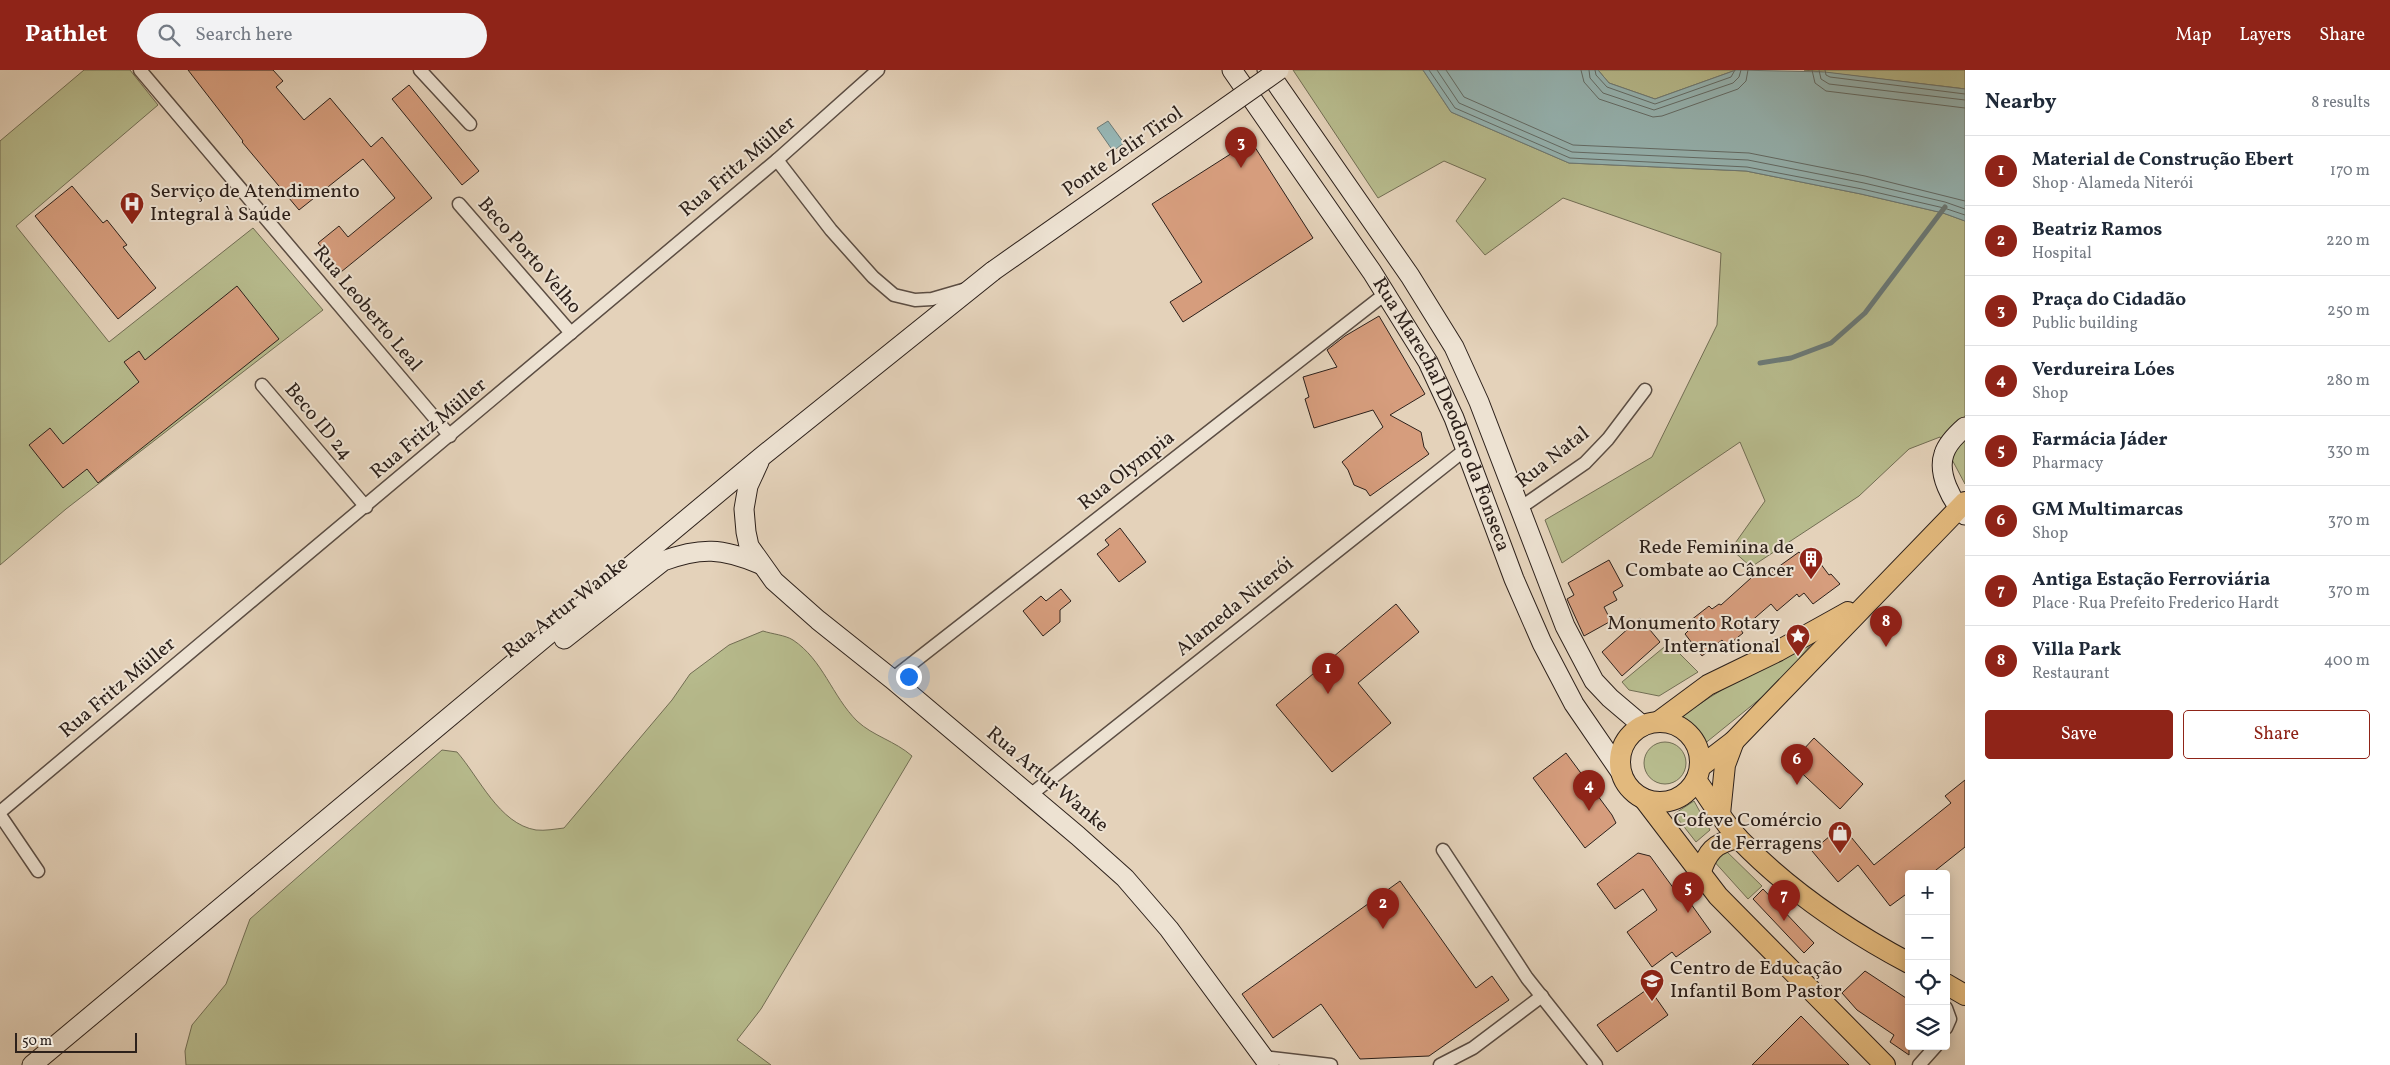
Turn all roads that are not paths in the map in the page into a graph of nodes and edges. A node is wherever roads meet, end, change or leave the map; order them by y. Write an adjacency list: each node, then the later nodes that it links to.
1 (140, 70): 18 (street, Rua Leoberto Leal)
2 (420, 70): 8 (street)
3 (878, 70): 9 (street, Rua Fritz Müller)
4 (1232, 70): 7 (main road, Rua Marechal Deodoro da Fonseca)
5 (1267, 70): 22 (main road, Rua Marechal Deodoro da Fonseca)
6 (1279, 70): 11 (main road, Ponte Zelir Tirol, bridge)
7 (1248, 94): 11 (street); 13 (main road, Rua Marechal Deodoro da Fonseca)
8 (470, 124)
9 (777, 160): 12 (street); 14 (street, Rua Fritz Müller)
10 (459, 204): 14 (street, Beco Porto Velho)
11 (998, 269): 12 (main road, Ponte Zelir Tirol)
12 (970, 287): 20 (main road, Ponte Zelir Tirol)
13 (1385, 294): 19 (main road, Rua Marechal Deodoro da Fonseca); 28 (street, Rua Olympia)
14 (571, 333): 18 (street, Rua Fritz Müller)
15 (262, 385): 21 (street, Beco ID 24)
16 (1645, 390): 22 (street, Rua Natal)
17 (1965, 427): 23 (main road)
18 (450, 436): 21 (street, Rua Fritz Müller)
19 (1466, 449): 27 (main road, Rua Marechal Deodoro da Fonseca); 34 (street, Alameda Niterói)
20 (760, 458): 24 (main road, Rua Artur Wanke); 31 (main road, Ponte Zelir Tirol)
21 (366, 507): 36 (street, Rua Fritz Müller)
22 (1520, 508): 25 (main road, Rua Marechal Deodoro da Fonseca)
23 (1963, 508): 26 (main road)
24 (760, 564): 28 (main road, Rua Artur Wanke); 31 (main road, Rua Artur Wanke)
25 (1548, 587): 27 (main road); 29 (main road, Rua Marechal Deodoro da Fonseca)
26 (1867, 601): 29 (main road); 30 (main road)
27 (1524, 602): 33 (main road, Rua Marechal Deodoro da Fonseca)
28 (892, 679): 34 (main road, Rua Artur Wanke)
29 (1650, 724): 32 (main road); 33 (main road)
30 (1734, 741): 32 (main road); 37 (main road)
31 (414, 747): 48 (main road)
32 (1698, 773): 35 (main road); 37 (main road)
33 (1622, 774): 35 (main road)
34 (1030, 796): 47 (main road, Rua Artur Wanke)
35 (1644, 799): 41 (main road)
36 (0, 813): 40 (street)
37 (1720, 814): 38 (main road)
38 (1738, 838): 41 (main road); 42 (main road)
39 (1443, 850): 45 (street)
40 (38, 870)
41 (1700, 874): 52 (main road)
42 (1905, 961)
43 (1950, 986): 44 (main road)
44 (1965, 995)
45 (1542, 996): 50 (street); 51 (street)
46 (1932, 1050): 53 (street)
47 (1267, 1061): 49 (street)
48 (32, 1065)
49 (1332, 1065)
50 (1440, 1065)
51 (1596, 1065)
52 (1885, 1065)
53 (1919, 1065)

